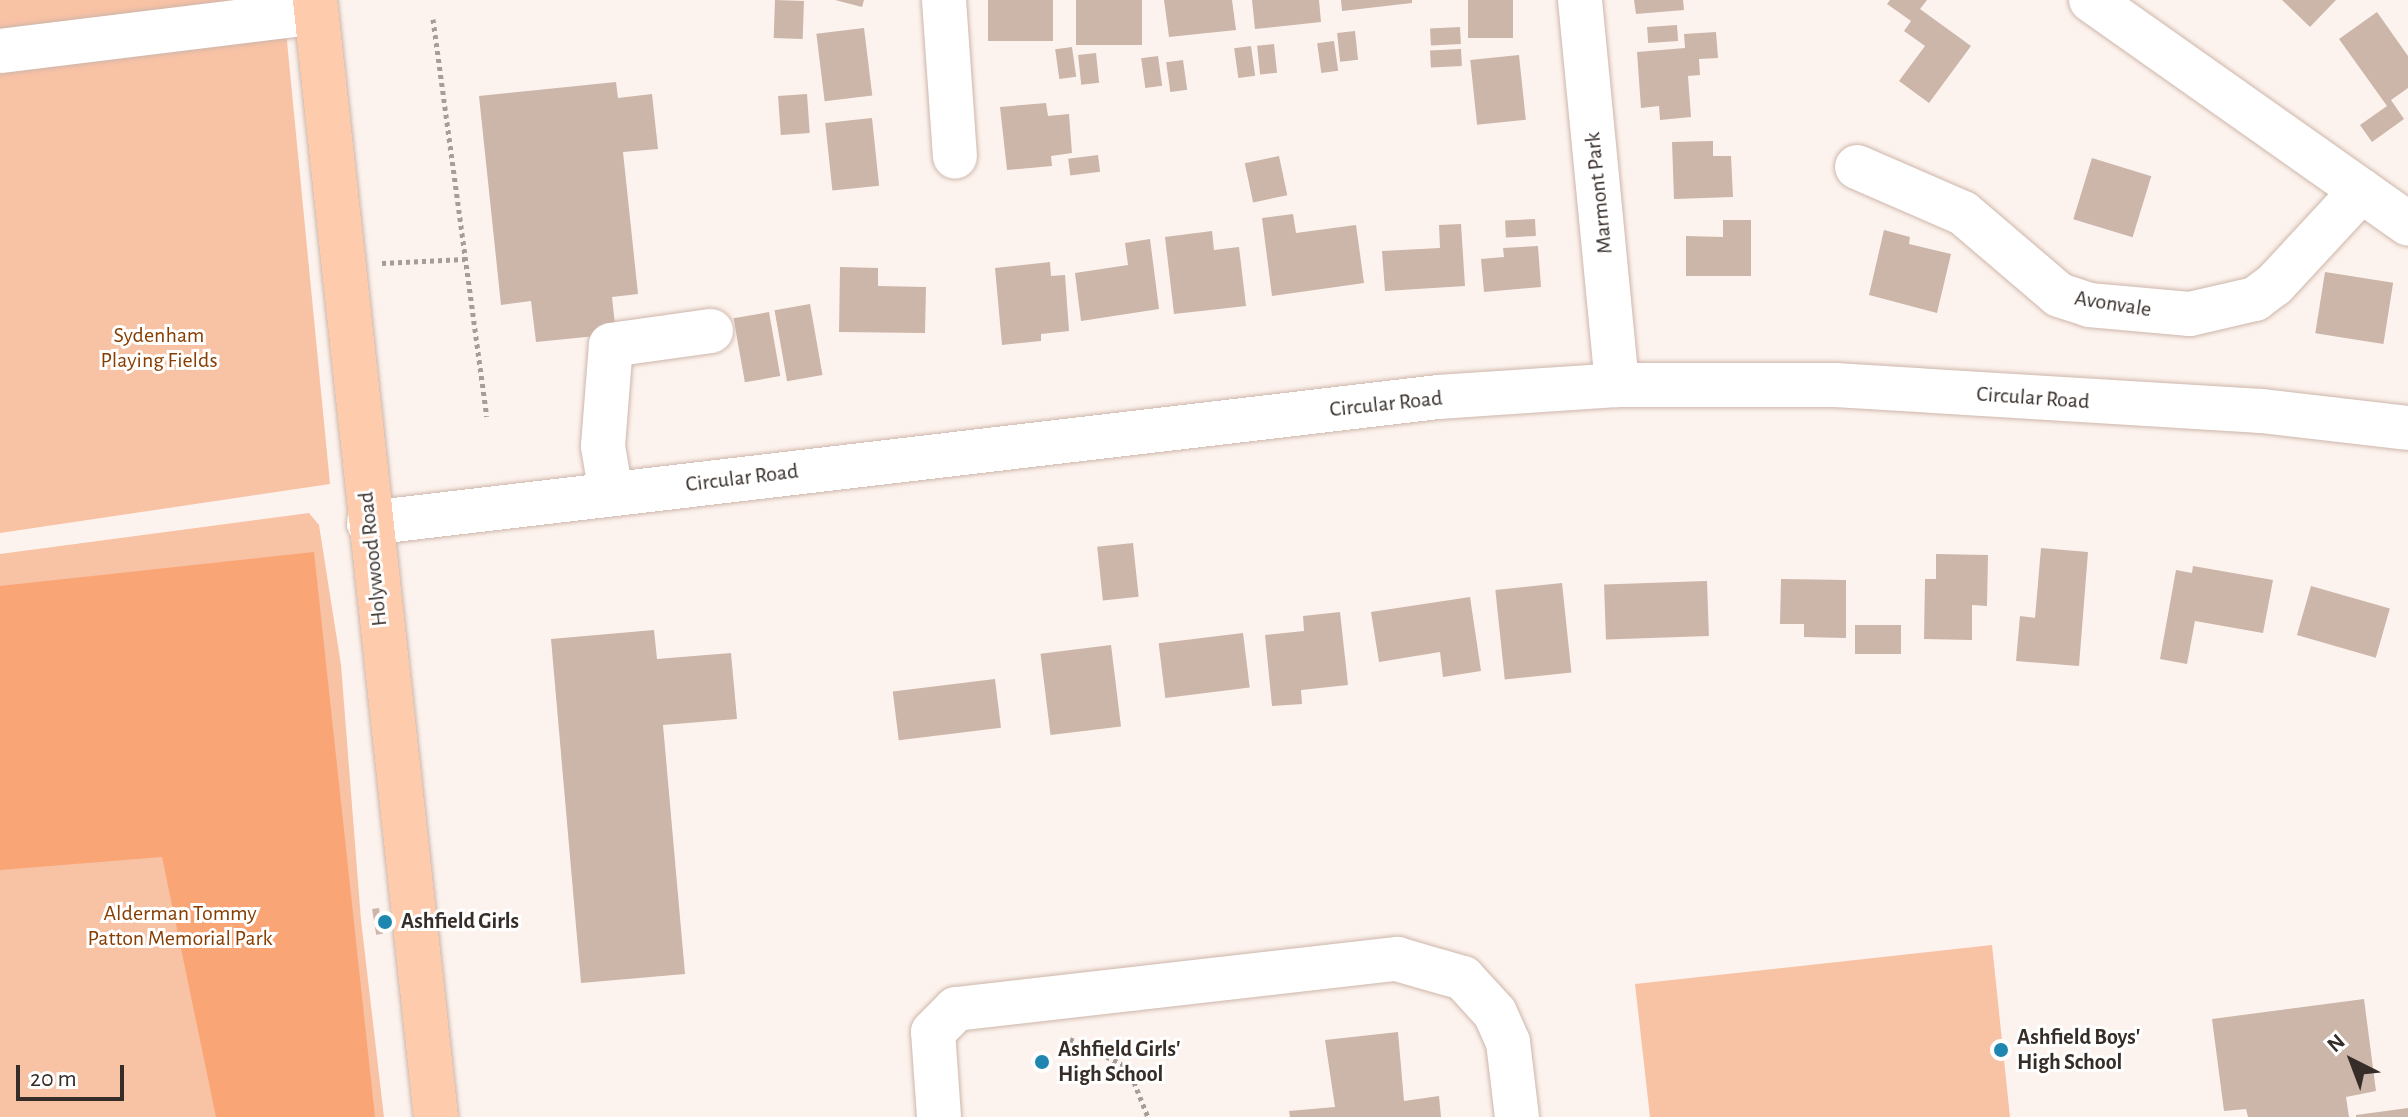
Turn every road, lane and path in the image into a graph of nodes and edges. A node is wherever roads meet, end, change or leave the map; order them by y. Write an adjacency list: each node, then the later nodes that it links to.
1 (944, 0): 7 (street)
2 (1580, 0): 14 (street, Marmont Park)
3 (2091, 0): 9 (street)
4 (316, 6): 6 (street); 18 (main road, Holywood Road)
5 (433, 19): 11 (path)
6 (0, 51)
7 (955, 157)
8 (1857, 167): 9 (street, Avonvale)
9 (2361, 191): 10 (street)
10 (2408, 224)
11 (465, 259): 12 (path); 15 (path)
12 (377, 263)
13 (711, 331): 17 (street)
14 (1617, 385): 16 (street, Circular Road); 17 (street, Circular Road)
15 (487, 416)
16 (2408, 428)
17 (611, 494): 18 (street, Circular Road)
18 (369, 523): 20 (main road, Holywood Road)
19 (1066, 1037): 22 (path)
20 (436, 1117)
21 (939, 1117): 23 (street)
22 (1148, 1117)
23 (1517, 1117)

